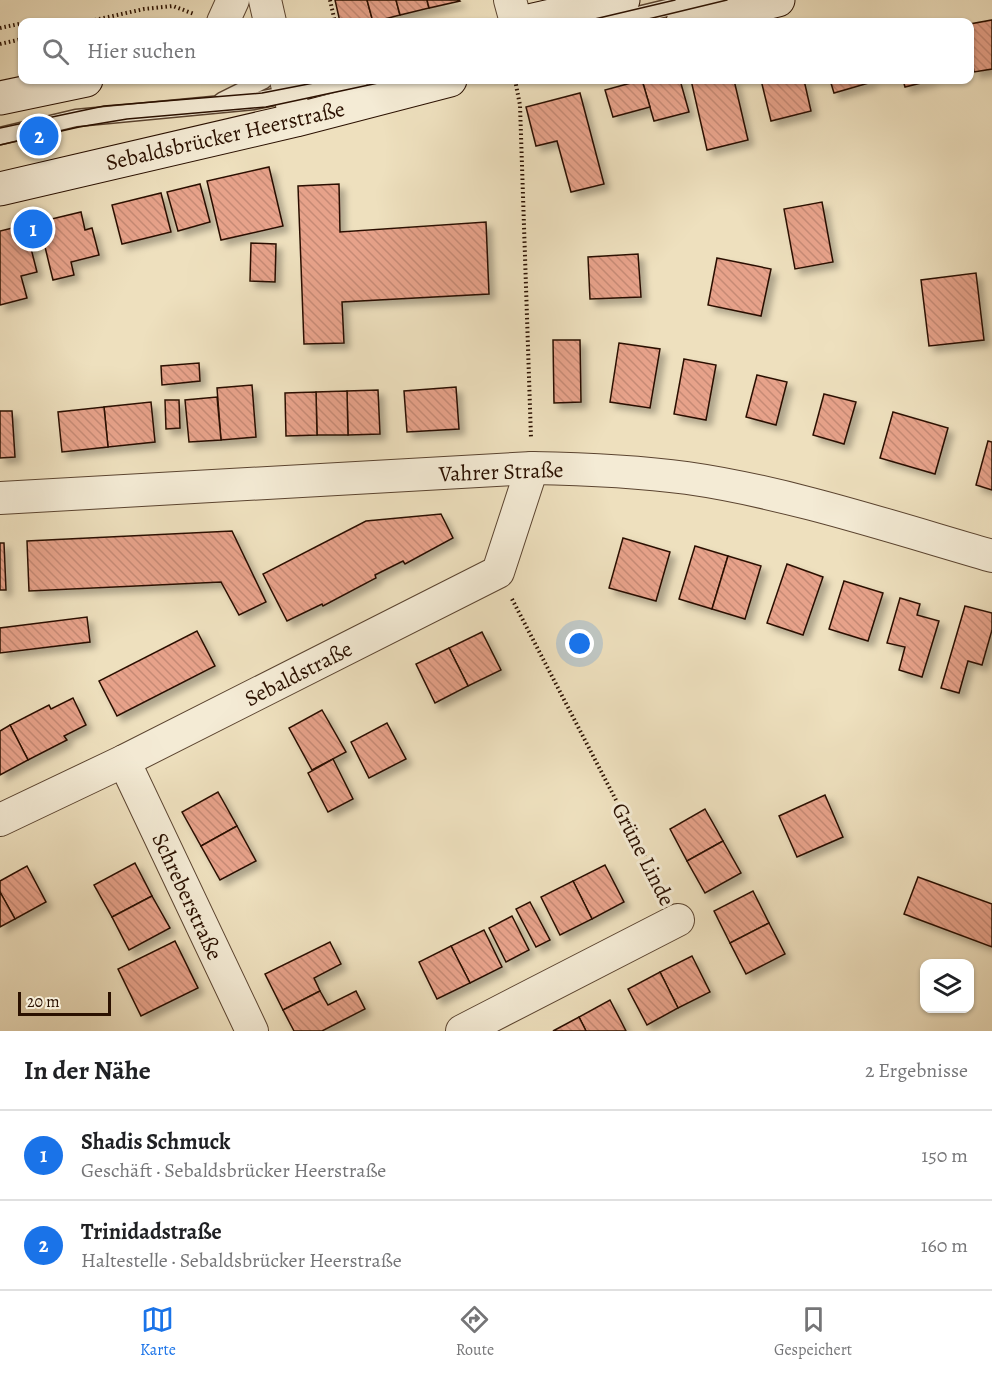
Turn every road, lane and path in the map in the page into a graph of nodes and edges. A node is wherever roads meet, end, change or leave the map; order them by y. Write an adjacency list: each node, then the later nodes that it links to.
1 (232, 0): 10 (street)
2 (265, 0): 11 (street)
3 (330, 0): 12 (path)
4 (510, 0): 13 (street)
5 (623, 0): 14 (main road)
6 (700, 0): 15 (lane)
7 (778, 0): 16 (main road)
8 (104, 18): 9 (path)
9 (208, 18)
10 (216, 18)
11 (269, 18)
12 (334, 18)
13 (515, 18)
14 (542, 18)
15 (626, 18)
16 (700, 18)
17 (18, 24): 18 (path)
18 (0, 28)
19 (18, 40): 20 (path)
20 (0, 44)
21 (67, 84): 26 (main road)
22 (337, 84): 25 (lane)
23 (399, 84): 25 (main road, Sebaldsbrücker Heerstraße)
24 (516, 84): 30 (path)
25 (284, 93): 27 (lane); 27 (lane); 27 (lane); 29 (main road, Sebaldsbrücker Heerstraße)
26 (0, 98)
27 (214, 105): 28 (lane)
28 (0, 136)
29 (0, 189)
30 (532, 468): 31 (street, Vahrer Straße); 32 (street, Vahrer Straße); 33 (street)
31 (0, 498)
32 (992, 556)
33 (498, 572): 34 (street, Sebaldstraße); 36 (path, Grüne Linde)
34 (124, 761): 35 (street, Sebaldstraße); 37 (street, Schreberstraße)
35 (0, 820)
36 (678, 920): 38 (street, Grüne Linde)
37 (252, 1031)
38 (462, 1031)

